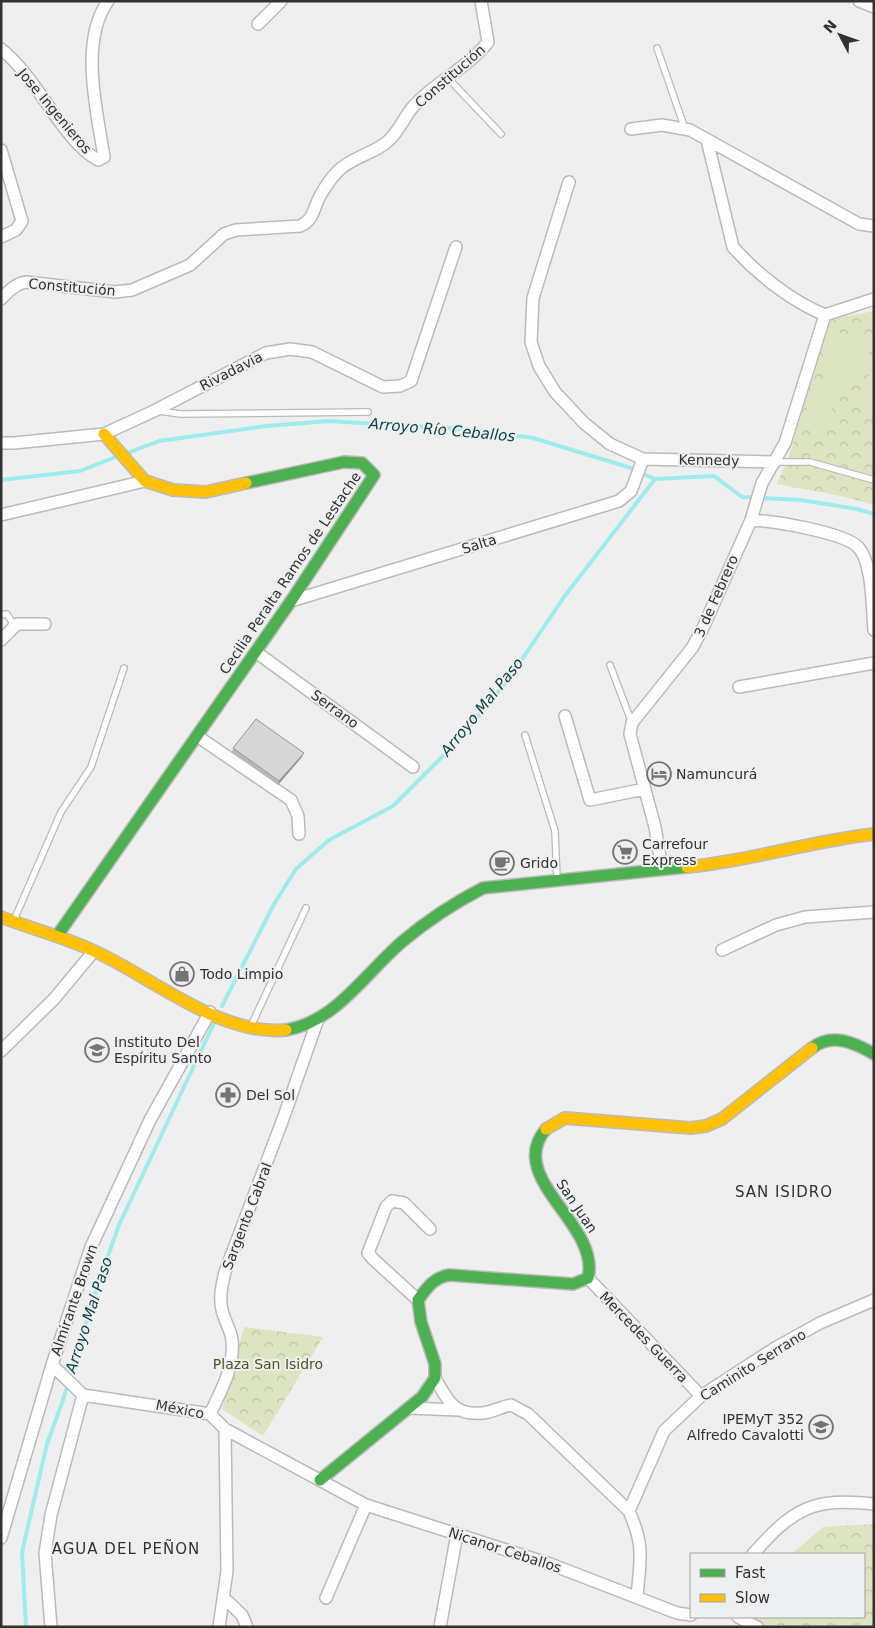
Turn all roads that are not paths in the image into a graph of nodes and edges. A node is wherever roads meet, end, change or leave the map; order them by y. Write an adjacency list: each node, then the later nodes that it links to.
1 (108, 1): 8 (street, Jose Ingenieros)
2 (281, 1): 6 (street)
3 (481, 1): 9 (street, Constitución)
4 (859, 1): 5 (street)
5 (874, 7)
6 (258, 24)
7 (657, 48): 11 (lane)
8 (1, 50)
9 (447, 77): 12 (lane); 19 (street, Constitución)
10 (631, 129): 11 (street)
11 (685, 129): 13 (street)
12 (500, 134)
13 (707, 140): 16 (street); 21 (street)
14 (1, 150): 17 (street)
15 (569, 182): 26 (street)
16 (874, 226)
17 (1, 237)
18 (456, 247): 22 (street, Rivadavia)
19 (1, 299)
20 (874, 299): 21 (street)
21 (825, 315): 27 (street, 3 de Febrero)
22 (154, 411): 23 (lane); 24 (street, Rivadavia)
23 (368, 412)
24 (104, 434): 25 (street, Rivadavia); 29 (street, Cecilia Peralta Ramos de Lestache)
25 (1, 443)
26 (643, 459): 27 (street, Kennedy); 32 (street, Salta)
27 (775, 462): 28 (lane); 31 (street, 3 de Febrero)
28 (874, 480)
29 (146, 481): 30 (street); 32 (street, Cecilia Peralta Ramos de Lestache)
30 (1, 515)
31 (752, 516): 36 (street); 44 (street, 3 de Febrero)
32 (291, 601): 38 (street, Cecilia Peralta Ramos de Lestache)
33 (1, 615): 35 (lane)
34 (45, 624): 35 (street)
35 (11, 628): 37 (street)
36 (874, 630)
37 (1, 640)
38 (256, 652): 46 (street, Cecilia Peralta Ramos de Lestache); 47 (street, Serrano)
39 (874, 663): 42 (street)
40 (610, 665): 44 (lane)
41 (124, 668): 56 (lane)
42 (739, 687)
43 (565, 716): 48 (street)
44 (632, 723): 48 (street)
45 (525, 735): 52 (lane)
46 (197, 736): 49 (street); 57 (street, Cecilia Peralta Ramos de Lestache)
47 (413, 767)
48 (645, 789): 51 (street)
49 (299, 834)
50 (874, 834): 51 (street)
51 (662, 869): 52 (street)
52 (557, 879): 61 (street)
53 (306, 908): 62 (lane)
54 (874, 912): 58 (street)
55 (1, 917): 56 (street)
56 (13, 922): 57 (street)
57 (57, 936): 59 (street)
58 (722, 950)
59 (94, 951): 60 (street); 63 (street)
60 (210, 1012): 62 (street); 69 (street, Almirante Brown)
61 (318, 1020): 62 (street); 75 (street, Sargento Cabral)
62 (251, 1026)
63 (1, 1051)
64 (874, 1054): 66 (street, San Juan)
65 (430, 1229): 67 (street)
66 (588, 1278): 67 (street); 72 (street, Mercedes Guerra)
67 (418, 1300): 70 (street)
68 (874, 1300): 72 (street, Caminito Serrano)
69 (52, 1365): 71 (street, Almirante Brown); 82 (street)
70 (435, 1378): 73 (street); 74 (street)
71 (79, 1392): 75 (street, México); 89 (street)
72 (701, 1396): 80 (street, Caminito Serrano)
73 (409, 1408): 74 (street); 77 (street)
74 (458, 1410): 80 (street)
75 (210, 1414): 76 (street, México)
76 (224, 1429): 77 (street, México); 84 (street)
77 (320, 1480): 79 (street, Nicanor Ceballos)
78 (874, 1504): 83 (street)
79 (366, 1505): 81 (street, Nicanor Ceballos); 86 (street)
80 (629, 1512): 85 (street)
81 (457, 1534): 85 (street, Nicanor Ceballos); 92 (street)
82 (1, 1538)
83 (754, 1553)
84 (223, 1597): 90 (street); 91 (street)
85 (637, 1597): 87 (street, Nicanor Ceballos)
86 (326, 1598)
87 (690, 1615)
88 (740, 1618): 93 (street)
89 (51, 1627)
90 (219, 1627)
91 (247, 1627)
92 (440, 1627)
93 (757, 1627)

